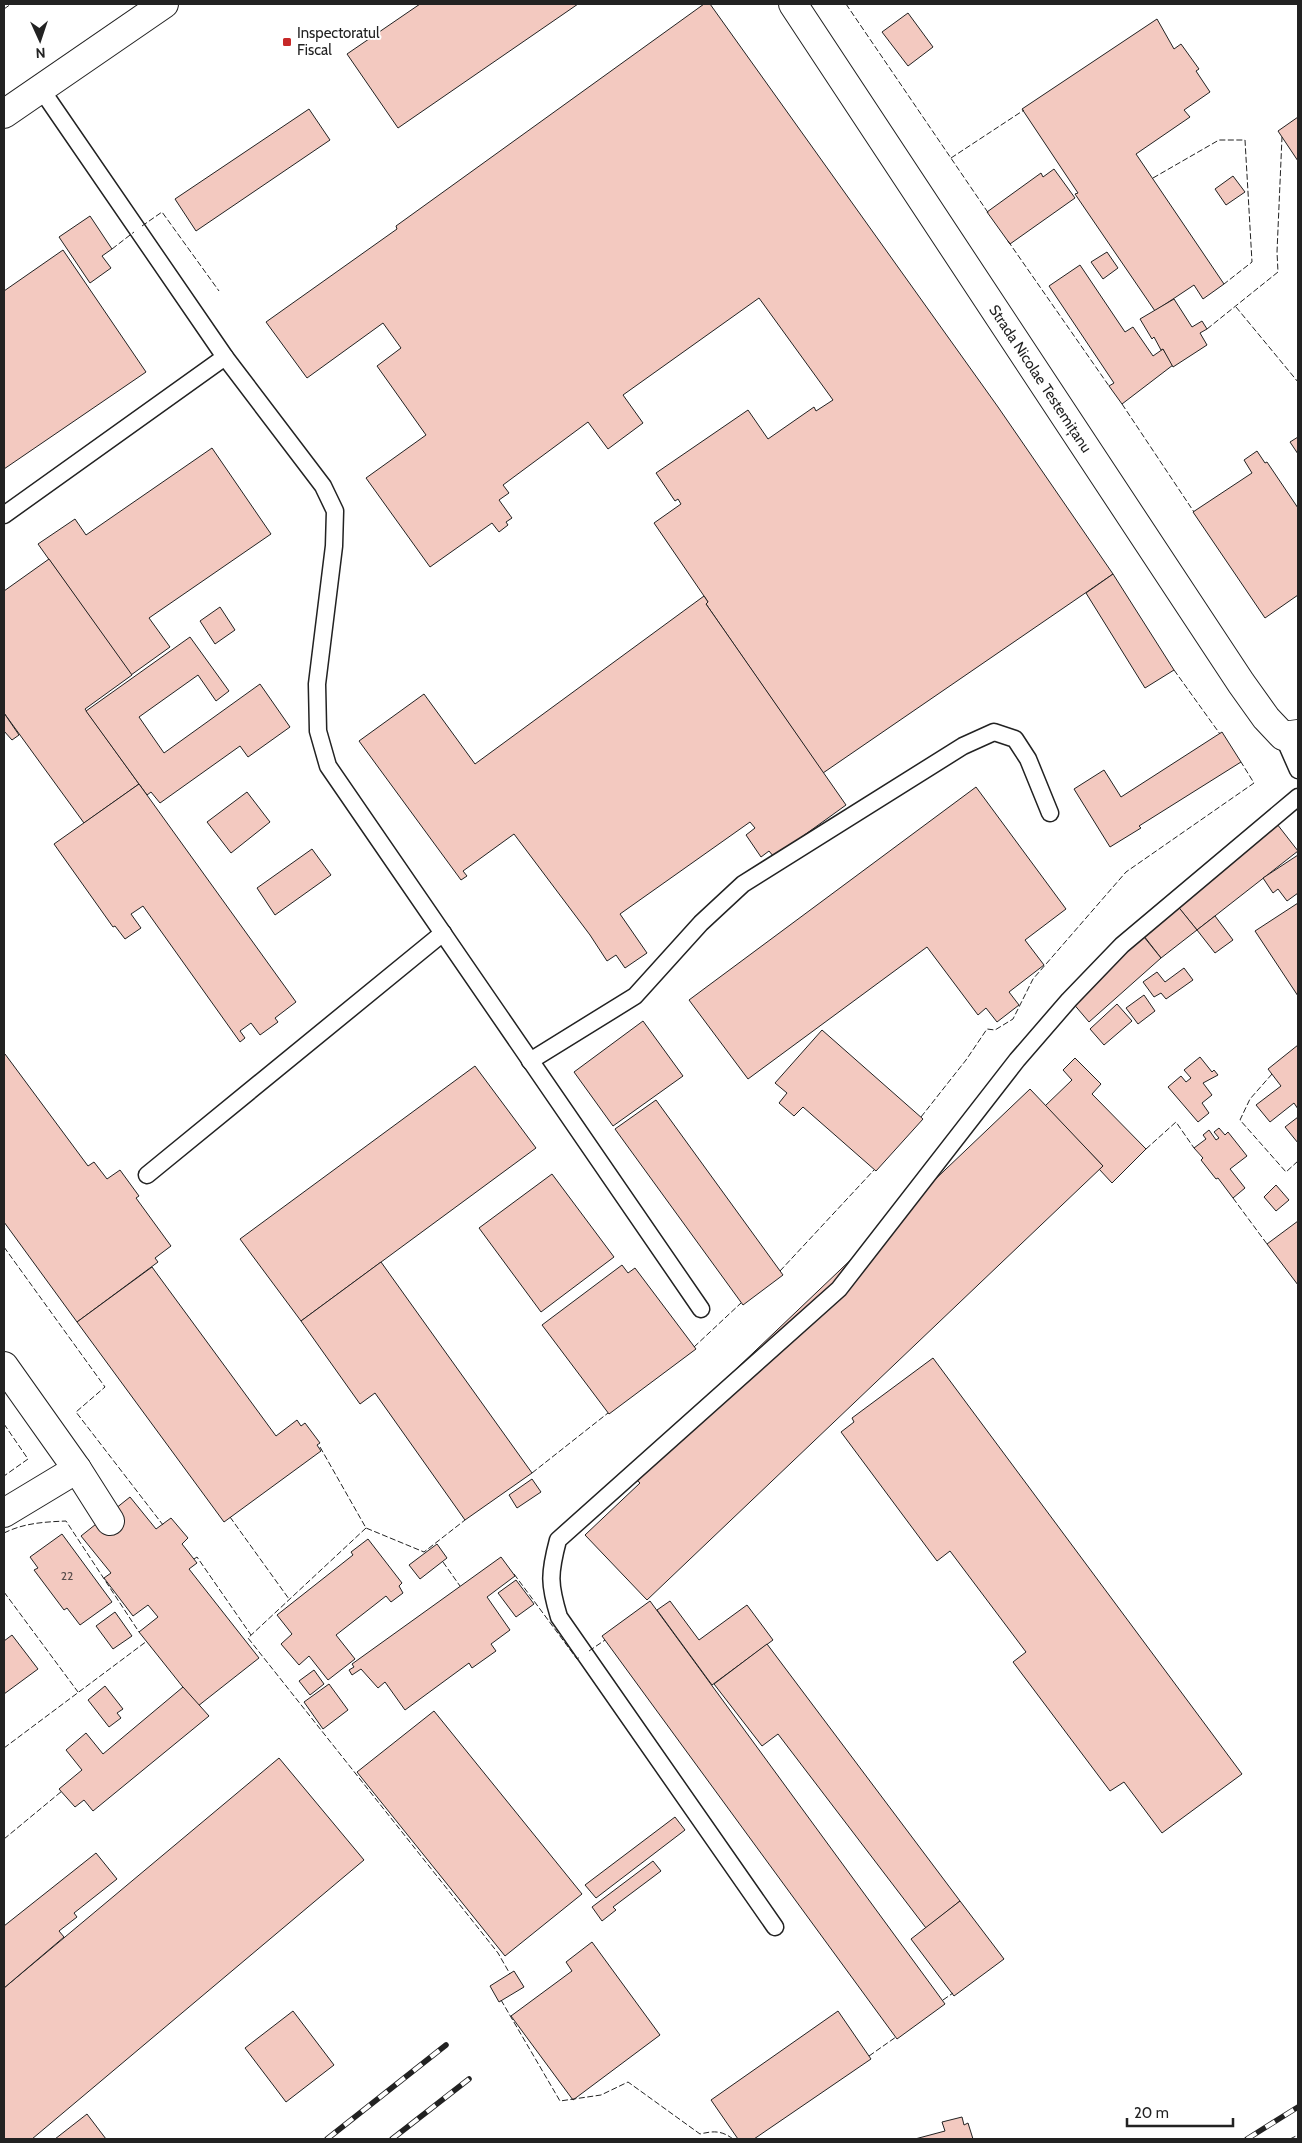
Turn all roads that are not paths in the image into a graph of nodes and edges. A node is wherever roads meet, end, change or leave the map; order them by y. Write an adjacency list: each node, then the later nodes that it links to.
1 (164, 4): 3 (main road)
2 (793, 4): 7 (main road, Strada Nicolae Testemițanu)
3 (41, 88): 4 (main road); 5 (lane)
4 (4, 114)
5 (225, 356): 6 (lane); 11 (lane)
6 (4, 515)
7 (1290, 735): 8 (lane)
8 (1298, 770)
9 (1298, 798): 19 (lane)
10 (1050, 813): 12 (lane)
11 (443, 933): 12 (lane); 13 (lane)
12 (530, 1061): 14 (lane)
13 (147, 1175)
14 (701, 1309)
15 (4, 1366): 16 (main road)
16 (77, 1469): 17 (main road); 18 (main road)
17 (4, 1513)
18 (110, 1521)
19 (775, 1927)

